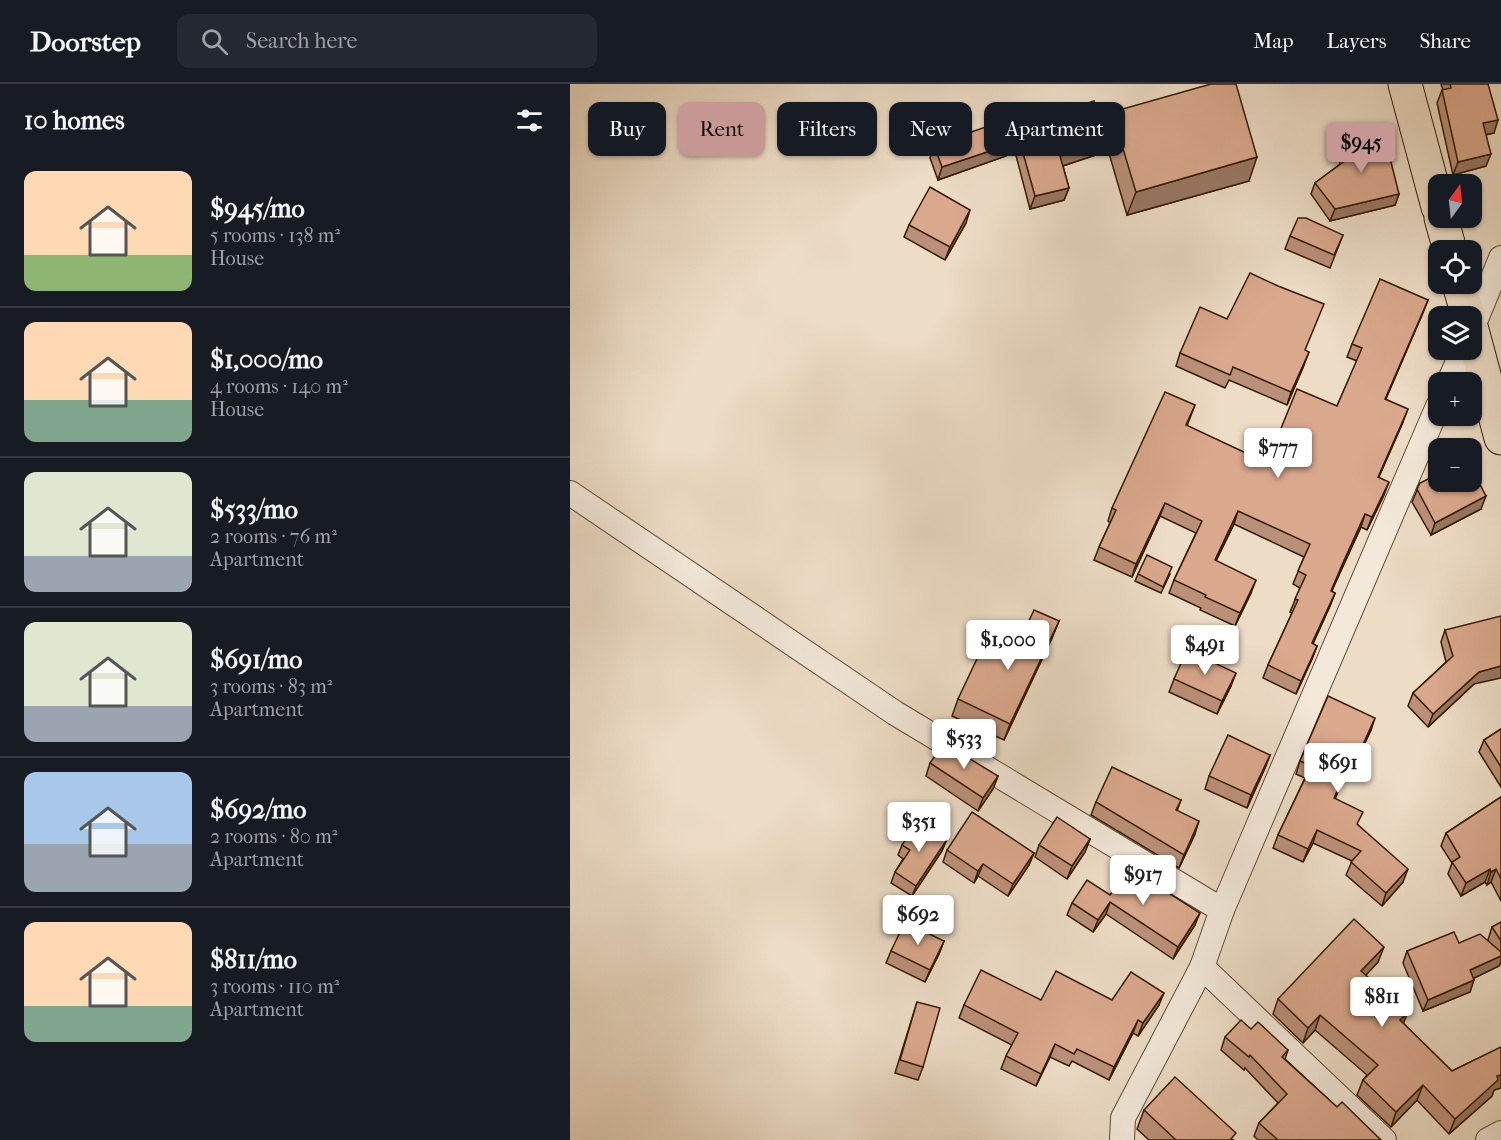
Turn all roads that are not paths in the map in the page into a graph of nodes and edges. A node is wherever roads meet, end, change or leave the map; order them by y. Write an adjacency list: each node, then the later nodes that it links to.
1 (1405, 84): 2 (main road)
2 (1429, 174)
3 (1501, 258): 4 (street)
4 (1481, 306)
5 (1480, 360): 7 (main road)
6 (1429, 426): 9 (street)
7 (1501, 438)
8 (570, 493): 9 (street)
9 (1222, 910): 10 (street)
10 (1202, 967): 12 (street); 13 (street)
11 (1501, 1133): 14 (street)
12 (1122, 1140)
13 (1384, 1140)
14 (1488, 1140)

